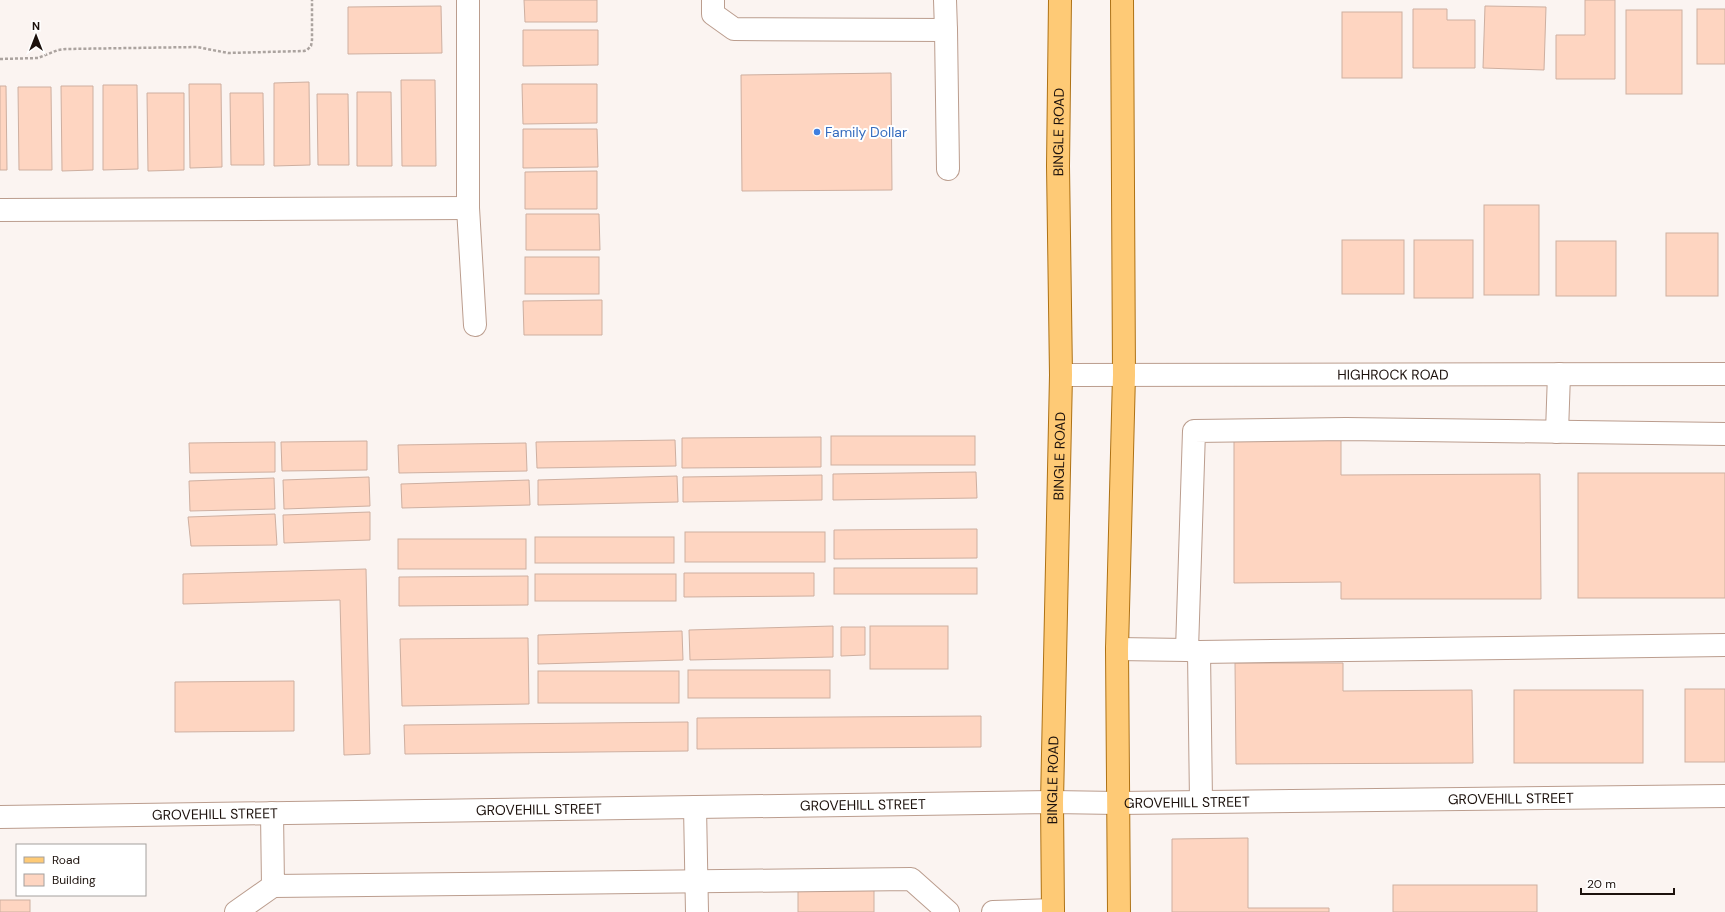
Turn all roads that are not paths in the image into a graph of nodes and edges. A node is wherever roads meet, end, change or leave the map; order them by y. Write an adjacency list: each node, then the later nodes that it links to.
1 (468, 0): 8 (street)
2 (713, 0): 6 (street)
3 (945, 0): 6 (street)
4 (1060, 0): 13 (main road, BINGLE ROAD)
5 (1122, 0): 14 (main road)
6 (946, 30): 7 (street)
7 (948, 169)
8 (468, 208): 9 (street); 10 (street)
9 (0, 210)
10 (474, 324)
11 (1559, 374): 12 (street, HIGHROCK ROAD); 14 (street, HIGHROCK ROAD); 15 (street)
12 (1725, 374)
13 (1061, 375): 14 (street, HIGHROCK ROAD); 21 (main road, BINGLE ROAD)
14 (1124, 375): 18 (main road)
15 (1557, 432): 16 (street); 19 (street)
16 (1725, 434)
17 (1725, 645): 19 (street)
18 (1117, 649): 19 (street); 23 (main road)
19 (1193, 651): 22 (street)
20 (1725, 796): 22 (street, GROVEHILL STREET)
21 (1052, 802): 23 (street, GROVEHILL STREET); 24 (street, GROVEHILL STREET); 29 (main road, BINGLE ROAD)
22 (1202, 802): 23 (street, GROVEHILL STREET)
23 (1118, 803): 34 (main road)
24 (695, 807): 25 (street, GROVEHILL STREET); 27 (street)
25 (272, 813): 26 (street, GROVEHILL STREET); 28 (street)
26 (0, 817)
27 (698, 882): 28 (street); 31 (street); 32 (street)
28 (273, 886): 30 (street)
29 (1053, 911): 33 (street)
30 (236, 912)
31 (697, 912)
32 (948, 912)
33 (993, 912)
34 (1119, 912)

